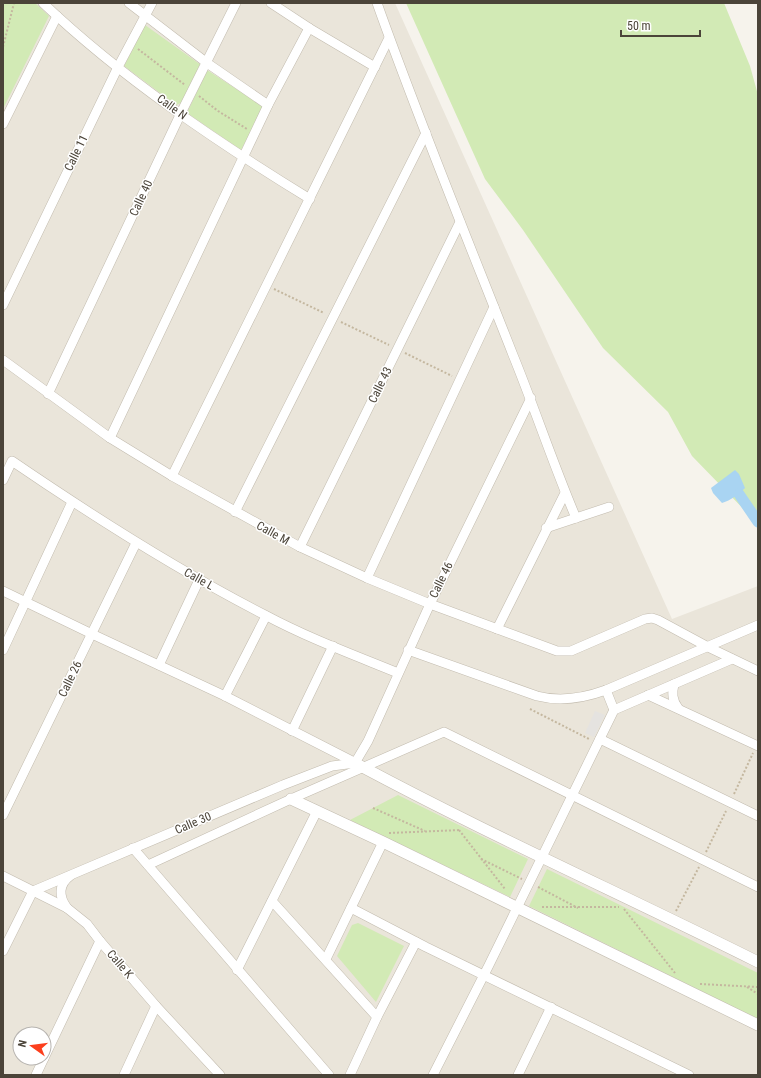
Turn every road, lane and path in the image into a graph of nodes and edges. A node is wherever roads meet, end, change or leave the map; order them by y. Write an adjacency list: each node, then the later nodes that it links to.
1 (14, 3): 12 (path)
2 (43, 3): 8 (street, Calle N)
3 (130, 3): 9 (street)
4 (152, 3): 9 (street, Calle 11)
5 (236, 3): 13 (street, Calle 40)
6 (271, 3): 10 (street)
7 (377, 3): 11 (street)
8 (57, 16): 15 (street, Calle N); 18 (street)
9 (145, 16): 13 (street); 15 (street, Calle 11)
10 (309, 28): 14 (street); 16 (street)
11 (389, 38): 14 (street); 19 (street)
12 (3, 47)
13 (207, 63): 16 (street); 17 (street, Calle 40)
14 (375, 67): 21 (street)
15 (118, 68): 17 (street, Calle N); 24 (street, Calle 11)
16 (268, 105): 20 (street)
17 (181, 113): 20 (street, Calle N); 30 (street, Calle 40)
18 (3, 124)
19 (426, 133): 22 (street); 26 (street)
20 (244, 156): 21 (street, Calle N); 32 (street)
21 (310, 199): 23 (street)
22 (460, 222): 25 (street); 27 (street, Calle 43)
23 (267, 285): 26 (path); 33 (street)
24 (3, 305)
25 (494, 307): 29 (street); 31 (street)
26 (333, 318): 27 (path); 38 (street)
27 (397, 349): 29 (path); 42 (street, Calle 43)
28 (3, 360): 30 (street, Calle M)
29 (460, 380): 43 (street)
30 (48, 394): 32 (street, Calle M)
31 (531, 398): 35 (street); 47 (street, Calle 46)
32 (110, 438): 33 (street, Calle M)
33 (172, 476): 38 (street, Calle M)
34 (3, 480): 36 (street, Calle L)
35 (565, 493): 39 (street); 40 (street)
36 (72, 502): 41 (street, Calle L); 46 (street)
37 (609, 507): 39 (street)
38 (235, 512): 42 (street, Calle M)
39 (576, 518): 40 (street)
40 (546, 528): 50 (street)
41 (136, 543): 44 (street, Calle L); 51 (street, Calle 26)
42 (300, 548): 43 (street, Calle M)
43 (367, 578): 47 (street, Calle M)
44 (199, 580): 48 (street, Calle L); 57 (street)
45 (3, 591): 46 (street)
46 (26, 602): 51 (street); 54 (street)
47 (430, 604): 50 (street, Calle M); 55 (street, Calle 46)
48 (266, 616): 52 (street, Calle L); 63 (street)
49 (758, 625): 53 (street)
50 (497, 629): 53 (street, Calle M)
51 (92, 634): 57 (street); 76 (street, Calle 26)
52 (333, 646): 59 (street, Calle L); 67 (street)
53 (708, 648): 56 (street); 61 (street)
54 (3, 650)
55 (408, 650): 59 (street, Calle 46); 61 (street)
56 (732, 659): 58 (street); 60 (street)
57 (159, 665): 63 (street)
58 (758, 671)
59 (398, 673): 70 (street, Calle 46)
60 (674, 684): 62 (street); 64 (street)
61 (606, 690): 66 (street)
62 (648, 695): 64 (street); 66 (street)
63 (226, 696): 67 (street)
64 (678, 708): 69 (street)
65 (530, 709): 68 (path)
66 (614, 710): 68 (street)
67 (292, 730): 70 (street)
68 (599, 741): 72 (street); 77 (street)
69 (758, 746)
70 (359, 765): 71 (street, Calle 30); 72 (street); 73 (street); 78 (street)
71 (283, 785): 73 (street); 83 (street, Calle 30)
72 (571, 796): 84 (street); 89 (street)
73 (291, 799): 75 (street); 85 (street)
74 (373, 808): 80 (path)
75 (317, 810): 81 (street); 92 (street)
76 (3, 814)
77 (758, 816)
78 (482, 829): 79 (path); 84 (street)
79 (459, 830): 80 (path); 91 (path)
80 (425, 832): 81 (path)
81 (370, 836): 82 (street)
82 (383, 842): 93 (street); 96 (street)
83 (133, 848): 85 (street); 87 (street, Calle 30)
84 (542, 857): 93 (street); 102 (street)
85 (148, 865): 103 (street)
86 (699, 866): 97 (path)
87 (74, 873): 90 (street, Calle 30); 95 (street)
88 (3, 876): 90 (street, Calle K)
89 (758, 887)
90 (33, 891): 95 (street, Calle K); 100 (street)
91 (510, 894)
92 (272, 901): 101 (street); 103 (street)
93 (517, 907): 104 (street); 113 (street)
94 (538, 907): 105 (path)
95 (67, 908): 98 (street, Calle K)
96 (351, 908): 99 (street); 101 (street)
97 (675, 913)
98 (100, 941): 110 (street, Calle K); 114 (street)
99 (416, 942): 104 (street); 112 (street)
100 (3, 951)
101 (326, 959): 112 (street)
102 (758, 962)
103 (237, 970): 119 (street)
104 (484, 975): 111 (street); 121 (street)
105 (678, 976)
106 (693, 984): 107 (path)
107 (746, 987): 108 (path); 109 (path)
108 (758, 987)
109 (758, 994)
110 (156, 1006): 115 (street, Calle K); 118 (street)
111 (551, 1007): 116 (street); 117 (street)
112 (377, 1017): 120 (street)
113 (758, 1025)
114 (52, 1041)
115 (218, 1074)
116 (520, 1074)
117 (684, 1074)
118 (124, 1075)
119 (329, 1075)
120 (350, 1075)
121 (433, 1075)

